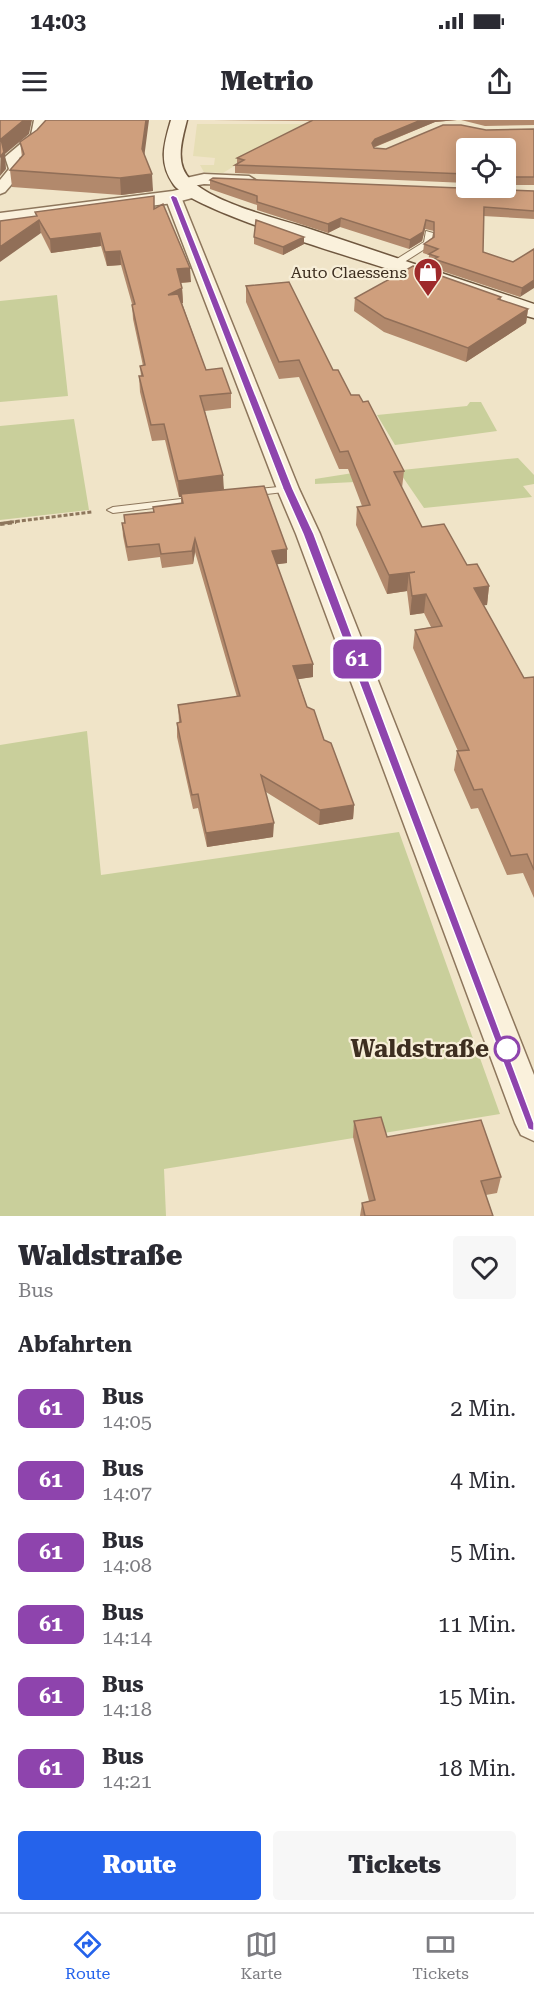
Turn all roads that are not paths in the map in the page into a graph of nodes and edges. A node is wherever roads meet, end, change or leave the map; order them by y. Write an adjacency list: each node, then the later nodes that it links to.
1 (41, 120): 4 (street)
2 (179, 120): 5 (main road)
3 (264, 181): 5 (street)
4 (0, 189)
5 (183, 191): 6 (main road); 8 (main road); 10 (street)
6 (0, 219)
7 (429, 233): 8 (lane)
8 (395, 264): 9 (main road)
9 (534, 311)
10 (288, 489): 11 (lane); 14 (street)
11 (242, 494)
12 (207, 499): 13 (lane)
13 (113, 510)
14 (534, 1123)

